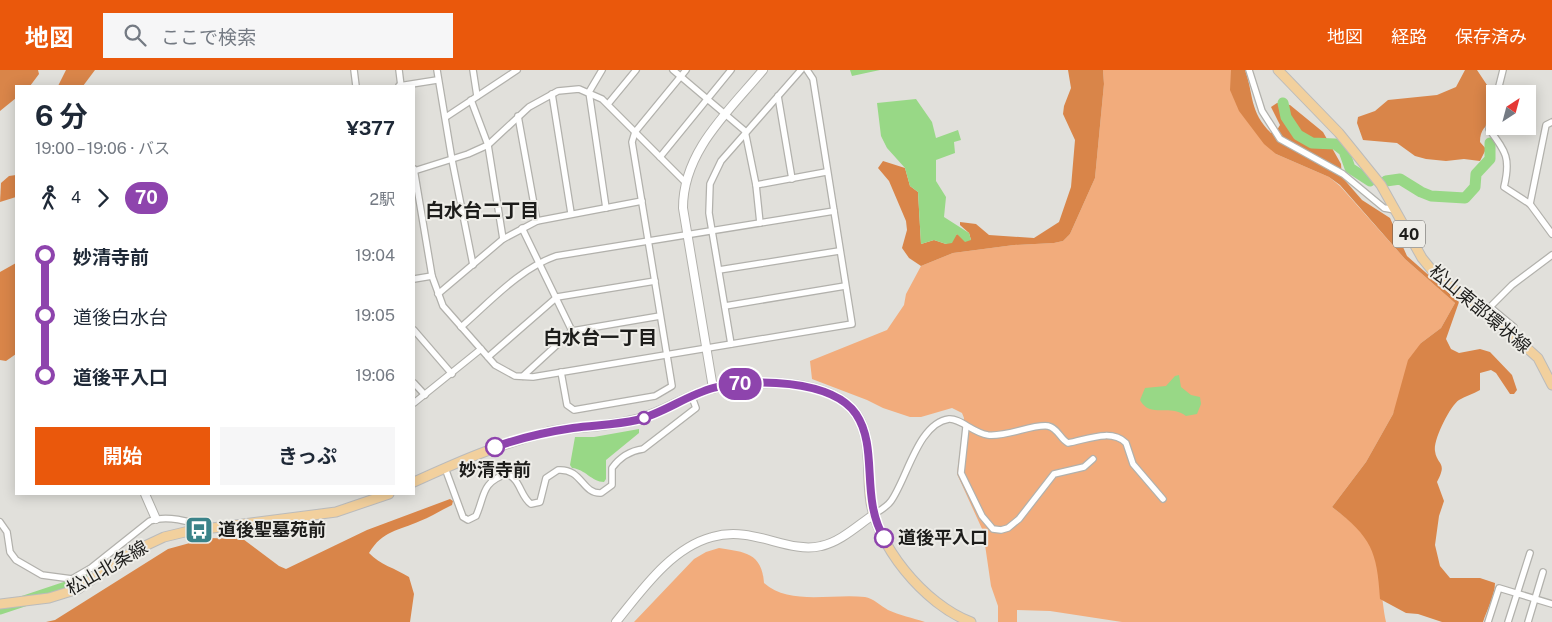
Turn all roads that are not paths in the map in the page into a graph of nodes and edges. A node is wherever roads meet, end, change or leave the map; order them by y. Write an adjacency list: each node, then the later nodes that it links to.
1 (354, 70): 20 (street)
2 (399, 70): 21 (street)
3 (437, 70): 19 (street)
4 (473, 70): 26 (street)
5 (517, 70): 17 (street)
6 (602, 70): 24 (street)
7 (636, 70): 30 (street)
8 (673, 70): 18 (street)
9 (686, 70): 18 (street)
10 (731, 70): 28 (street)
11 (763, 70): 31 (street)
12 (801, 70): 27 (street)
13 (807, 70): 42 (street)
14 (1249, 70): 50 (street)
15 (1278, 70): 50 (main road, 松山東部環状線 / 40)
16 (1503, 70): 23 (street)
17 (506, 73): 26 (street)
18 (681, 77): 28 (street); 36 (street)
19 (437, 80): 22 (street); 32 (street)
20 (356, 85)
21 (400, 85)
22 (406, 85)
23 (1499, 85)
24 (589, 92): 25 (street); 30 (street); 49 (street)
25 (552, 94): 33 (street); 52 (street)
26 (478, 96): 29 (street)
27 (778, 96): 35 (street); 44 (street)
28 (708, 99): 31 (street); 39 (street)
29 (471, 100): 32 (street); 38 (street)
30 (608, 104): 36 (street)
31 (726, 115): 35 (street); 45 (street)
32 (446, 116): 40 (street)
33 (518, 116): 38 (street); 53 (street)
34 (1552, 122): 48 (street)
35 (745, 131): 46 (street); 56 (street)
36 (635, 132): 39 (street); 47 (street)
37 (1493, 135): 48 (street)
38 (488, 145): 40 (street); 59 (street)
39 (660, 157): 45 (street)
40 (452, 160): 41 (street); 64 (street)
41 (415, 170)
42 (826, 172): 44 (street); 51 (street)
43 (415, 176): 66 (street)
44 (792, 179): 46 (street)
45 (685, 182): 58 (street)
46 (756, 186): 54 (street)
47 (642, 202): 49 (street); 60 (street)
48 (1530, 204): 57 (street)
49 (606, 208): 52 (street)
50 (1396, 210): 77 (main road, 松山東部環状線 / 40)
51 (834, 211): 54 (street); 61 (street)
52 (571, 213): 53 (street)
53 (537, 221): 55 (street)
54 (760, 223): 56 (street)
55 (522, 228): 59 (street); 63 (street)
56 (712, 232): 58 (street); 65 (street)
57 (1552, 234)
58 (687, 236): 60 (street); 79 (street)
59 (503, 238): 64 (street)
60 (648, 242): 63 (street); 68 (street)
61 (839, 252): 65 (street); 69 (street)
62 (1552, 255): 77 (street)
63 (540, 262): 71 (street); 74 (street)
64 (473, 265): 70 (street)
65 (719, 270): 72 (street)
66 (432, 276): 67 (street); 70 (street)
67 (415, 279)
68 (655, 281): 71 (street); 73 (street)
69 (845, 286): 72 (street); 78 (street)
70 (438, 294): 74 (street)
71 (557, 297): 75 (street); 82 (street)
72 (725, 306): 78 (street)
73 (660, 316): 75 (street); 81 (street)
74 (461, 327): 80 (street)
75 (572, 331): 85 (street)
76 (415, 332): 84 (street)
77 (1515, 336): 87 (main road, 松山東部環状線 / 40)
78 (731, 344): 79 (street)
79 (706, 348): 81 (street); 88 (street)
80 (481, 350): 82 (street); 84 (street)
81 (667, 354): 83 (street); 83 (street)
82 (488, 358): 85 (street)
83 (561, 372): 85 (street)
84 (452, 374): 89 (street)
85 (523, 376)
86 (415, 384): 89 (street)
87 (1552, 385)
88 (712, 388): 90 (main road); 99 (main road)
89 (425, 395): 91 (street)
90 (692, 397): 94 (main road); 94 (street)
91 (415, 402)
92 (966, 427): 93 (street); 98 (street); 99 (street)
93 (1094, 459)
94 (444, 468): 95 (main road)
95 (415, 482)
96 (145, 495): 100 (street)
97 (386, 495): 102 (main road, 松山北条線)
98 (1163, 499)
99 (873, 515): 109 (street); 110 (main road)
100 (156, 519): 101 (street); 102 (street)
101 (0, 522)
102 (208, 529): 107 (main road, 松山北条線)
103 (1530, 553): 105 (street)
104 (1543, 572): 106 (street)
105 (1516, 594): 106 (street); 111 (street); 112 (street)
106 (1535, 600): 108 (street); 113 (street)
107 (0, 604)
108 (1552, 604)
109 (616, 622)
110 (971, 622)
111 (1488, 622)
112 (1508, 622)
113 (1528, 622)

